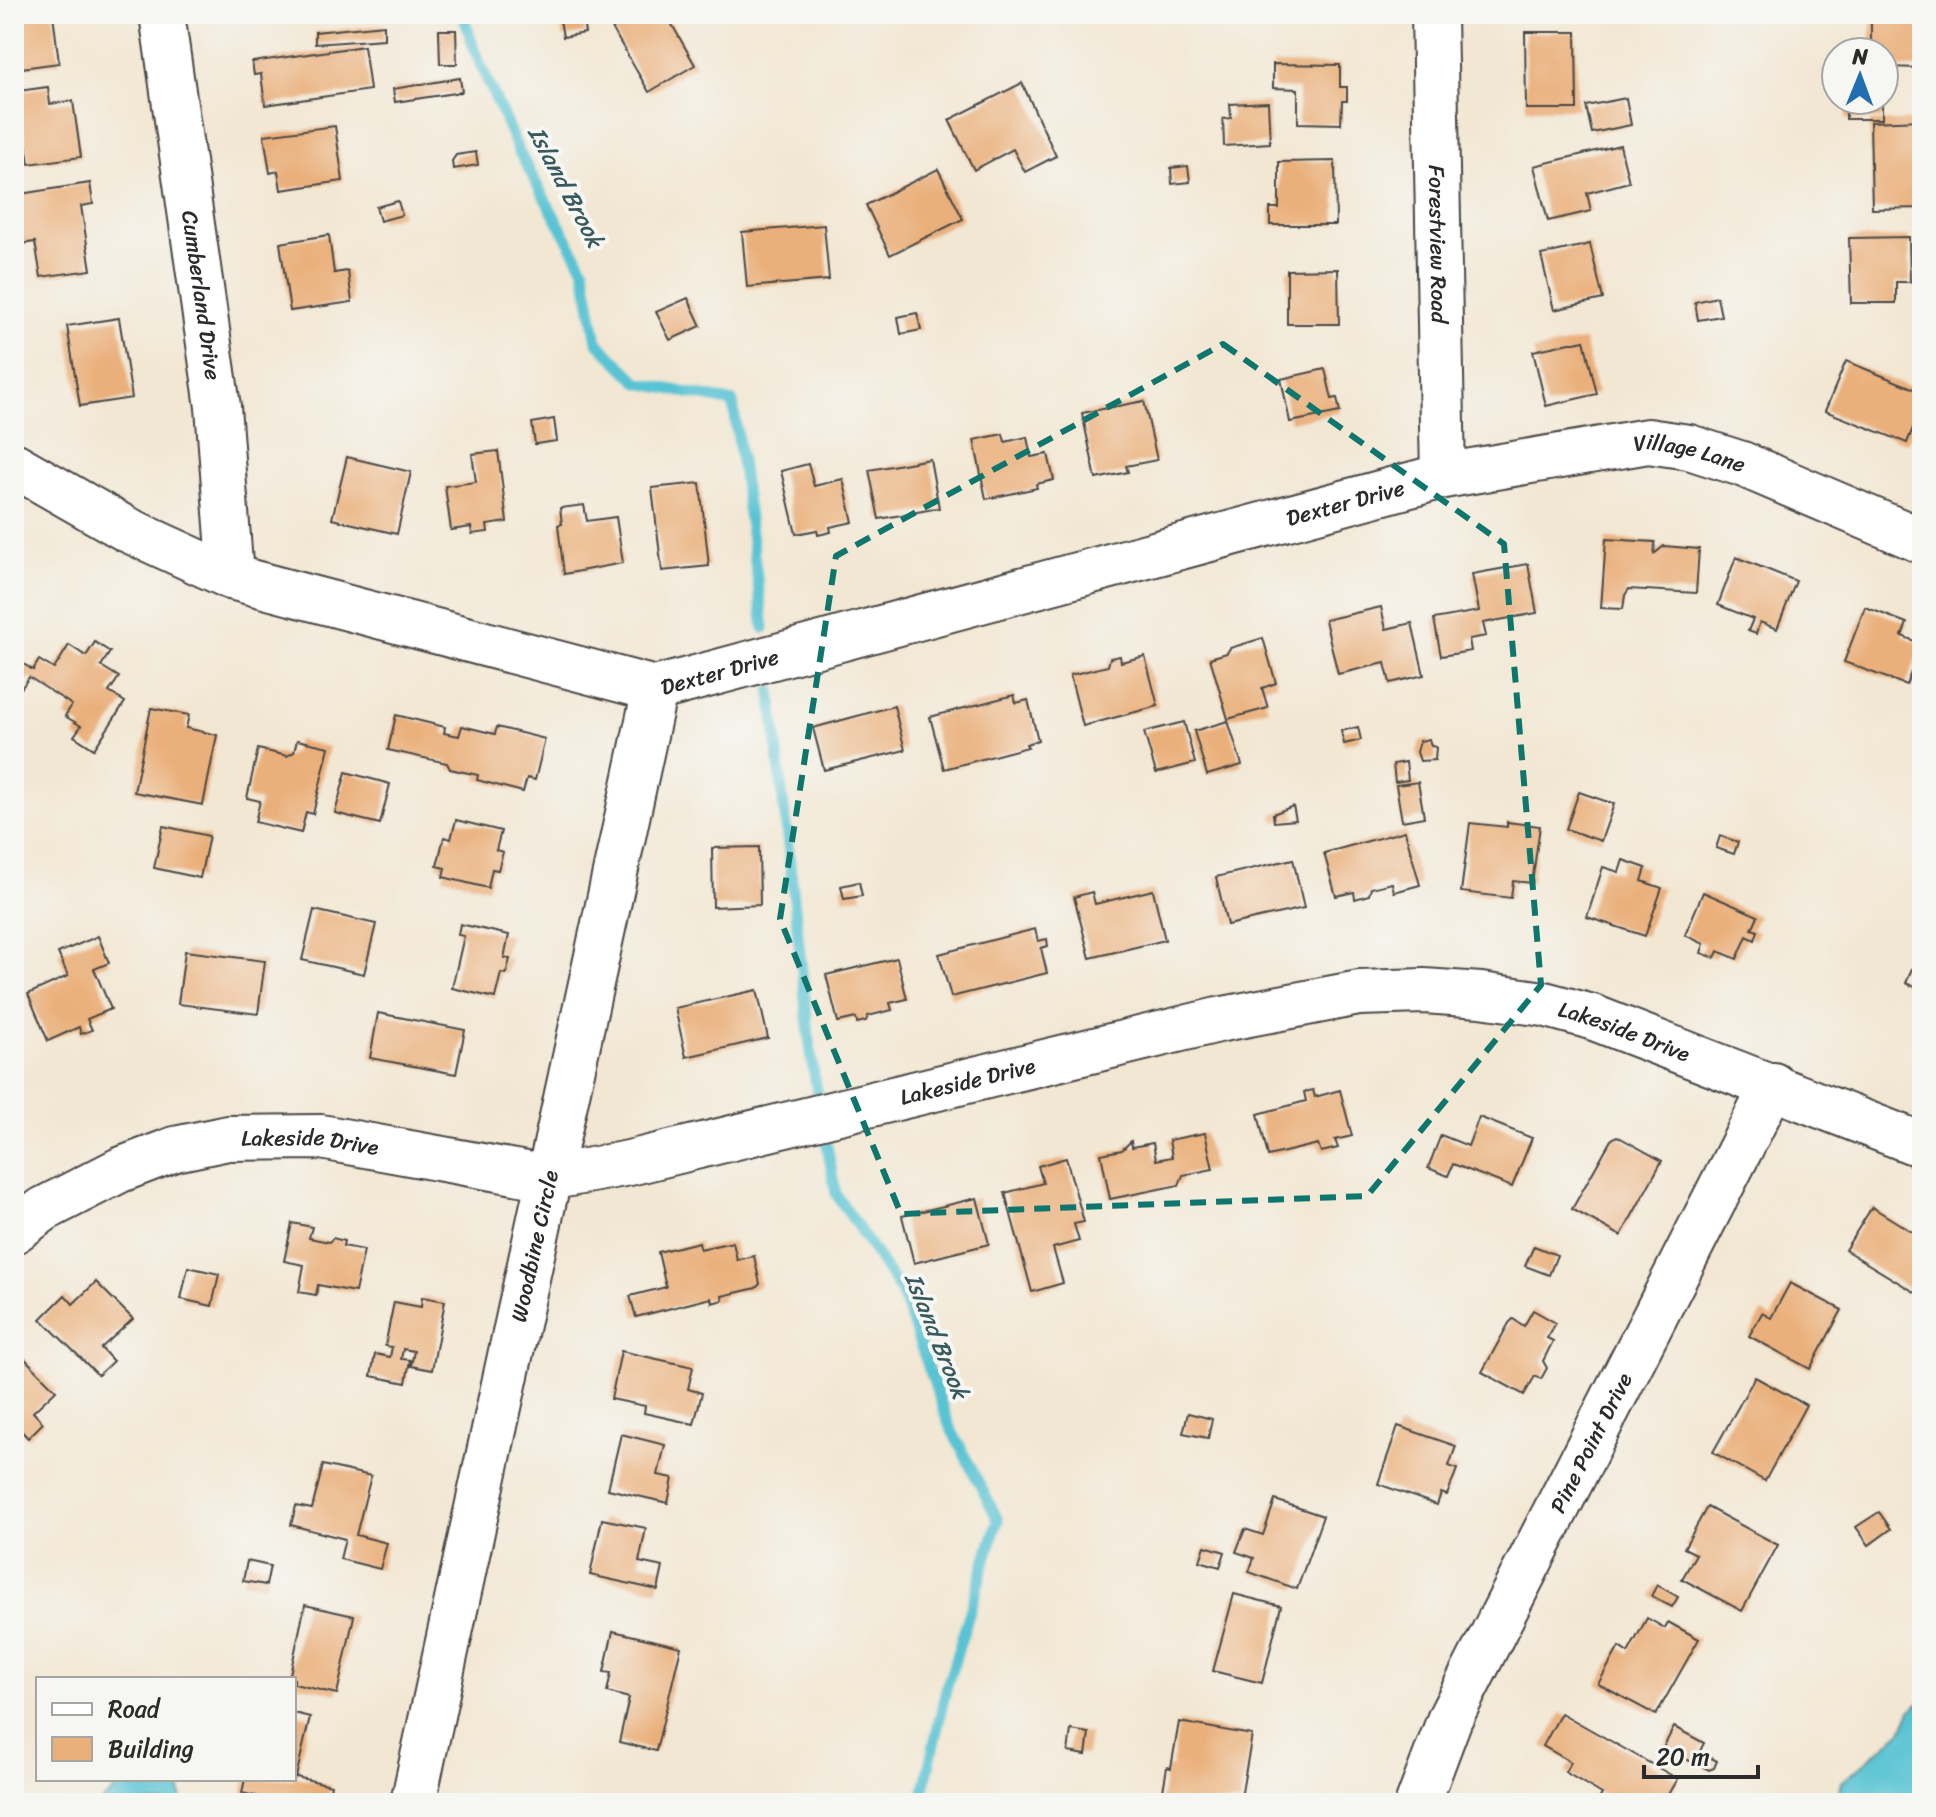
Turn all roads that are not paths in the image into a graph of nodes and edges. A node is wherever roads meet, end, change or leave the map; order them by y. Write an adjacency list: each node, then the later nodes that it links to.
1 (162, 14): 6 (street, Cumberland Drive)
2 (1434, 14): 4 (street, Forestview Road)
3 (14, 465): 6 (street, Dexter Drive)
4 (1443, 476): 5 (street, Village Lane); 7 (street, Dexter Drive)
5 (1922, 541)
6 (231, 577): 7 (street, Dexter Drive)
7 (655, 689): 10 (street, Woodbine Circle)
8 (1773, 1085): 9 (street, Lakeside Drive); 10 (street, Lakeside Drive); 13 (street, Pine Point Drive)
9 (1922, 1145)
10 (548, 1178): 11 (street, Lakeside Drive); 12 (street, Woodbine Circle)
11 (14, 1231)
12 (413, 1803)
13 (1418, 1803)

